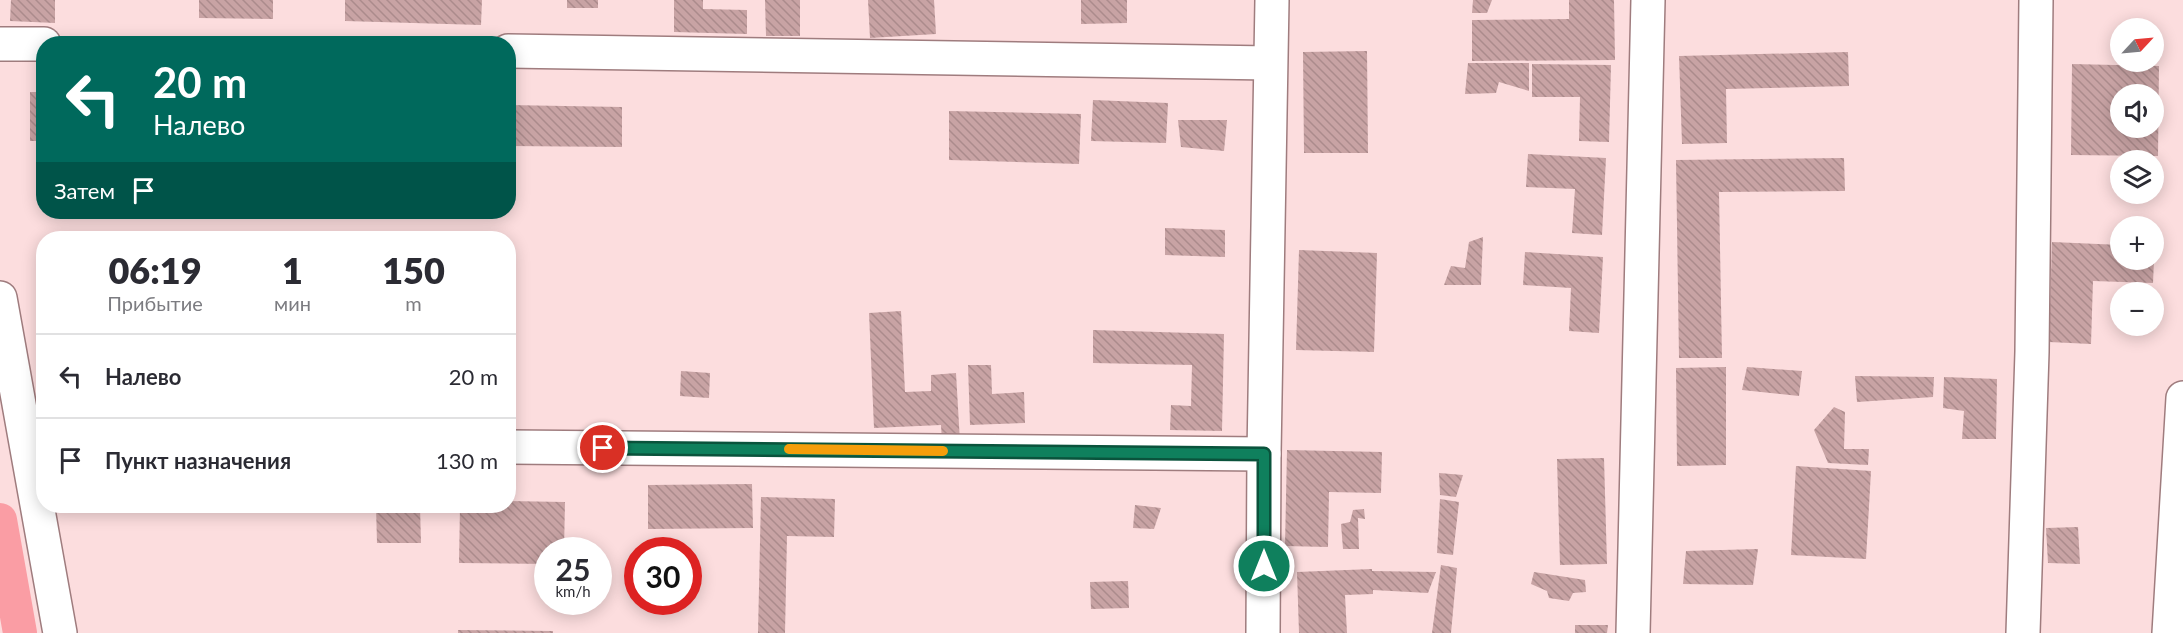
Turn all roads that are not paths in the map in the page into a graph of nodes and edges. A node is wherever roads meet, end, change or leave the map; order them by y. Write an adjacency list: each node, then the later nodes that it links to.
1 (1272, 0): 7 (street)
2 (1648, 0): 17 (street)
3 (2036, 0): 18 (street)
4 (0, 44): 5 (street)
5 (36, 44)
6 (516, 51): 7 (street)
7 (1270, 63): 12 (street)
8 (0, 298): 10 (street)
9 (2183, 398): 14 (street)
10 (35, 442)
11 (516, 447): 12 (street)
12 (1264, 454): 16 (street)
13 (44, 513): 15 (street)
14 (2174, 613)
15 (60, 633)
16 (1263, 633)
17 (1633, 633)
18 (2023, 633)

